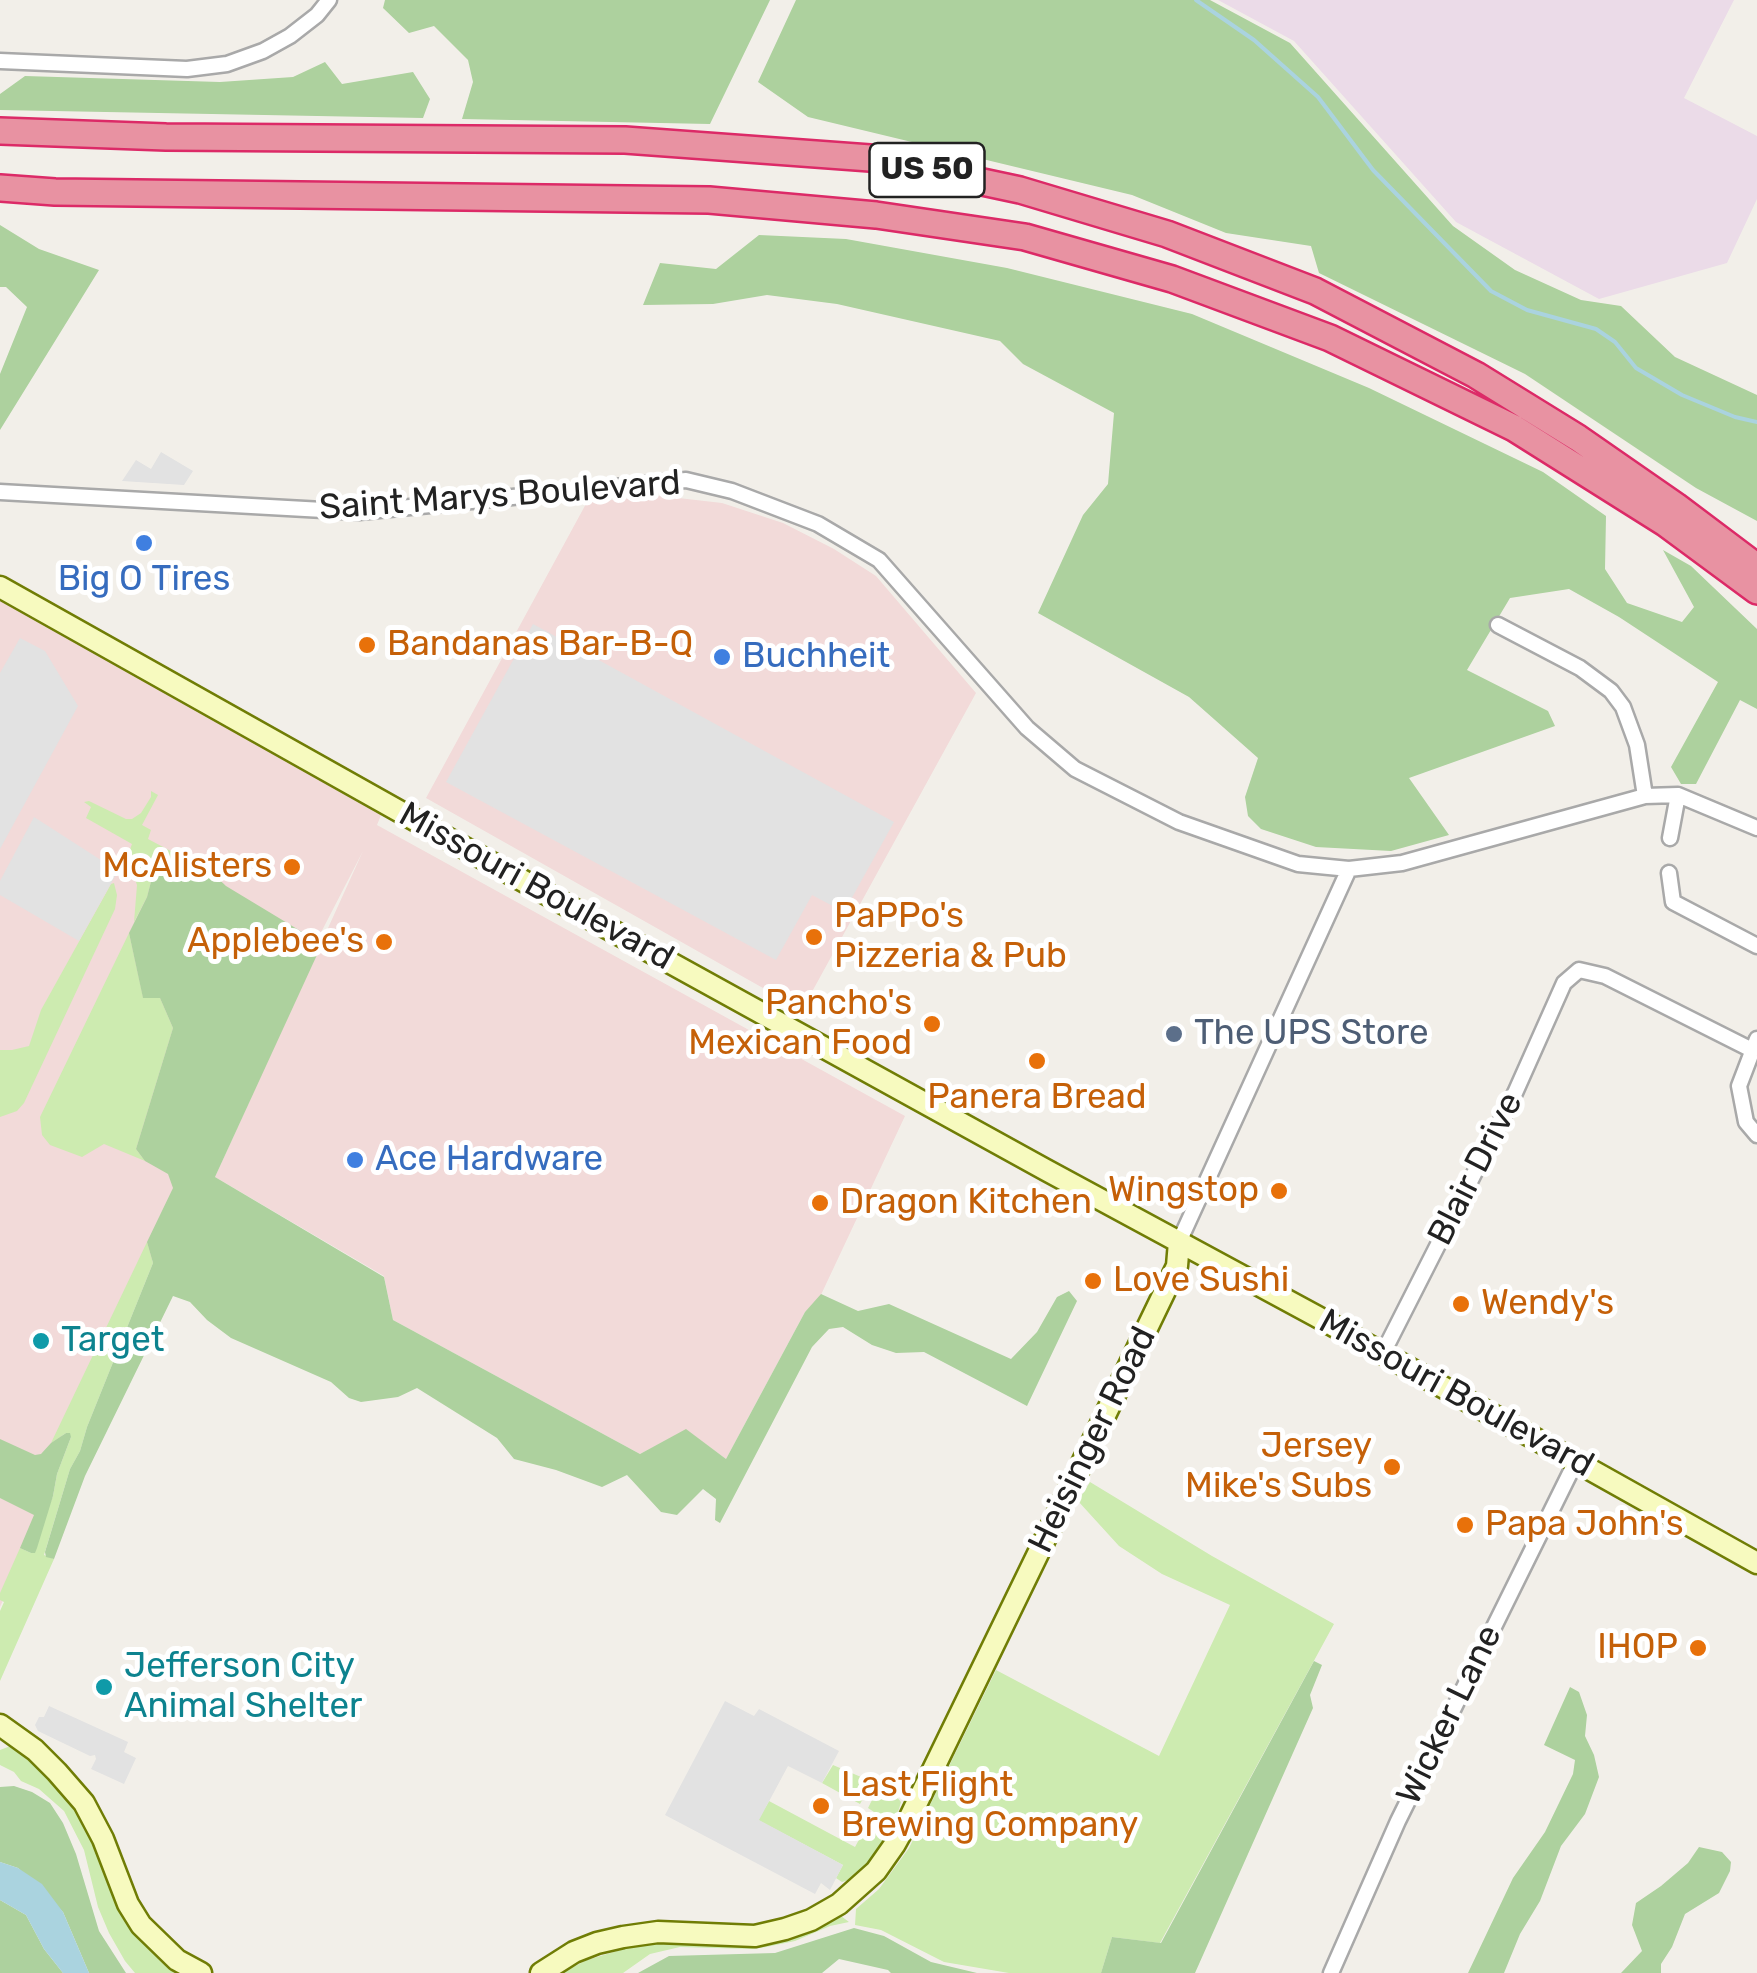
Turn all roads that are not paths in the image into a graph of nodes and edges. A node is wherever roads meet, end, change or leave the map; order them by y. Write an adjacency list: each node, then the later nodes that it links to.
1 (329, 0): 2 (street)
2 (0, 61)
3 (0, 131): 6 (highway, US 50)
4 (0, 188): 8 (highway, US 50)
5 (0, 492): 14 (street, Saint Marys Boulevard)
6 (1757, 567)
7 (0, 586): 19 (main road, Missouri Boulevard)
8 (1757, 591)
9 (1498, 625): 11 (street)
10 (1678, 795): 11 (street, Saint Marys Boulevard); 12 (street, Saint Marys Boulevard); 13 (street)
11 (1645, 796): 14 (street, Saint Marys Boulevard)
12 (1757, 828)
13 (1670, 838)
14 (1349, 869): 19 (street, Heisinger Road)
15 (1668, 874): 16 (street)
16 (1757, 946)
17 (1755, 1045): 18 (street); 20 (street, Blair Drive)
18 (1757, 1134)
19 (1180, 1242): 20 (main road, Missouri Boulevard); 25 (main road, Heisinger Road)
20 (1383, 1353): 21 (main road, Missouri Boulevard)
21 (1576, 1461): 22 (main road, Missouri Boulevard); 26 (street, Wicker Lane)
22 (1757, 1563)
23 (0, 1724): 24 (main road)
24 (201, 1973)
25 (541, 1973)
26 (1331, 1973)

